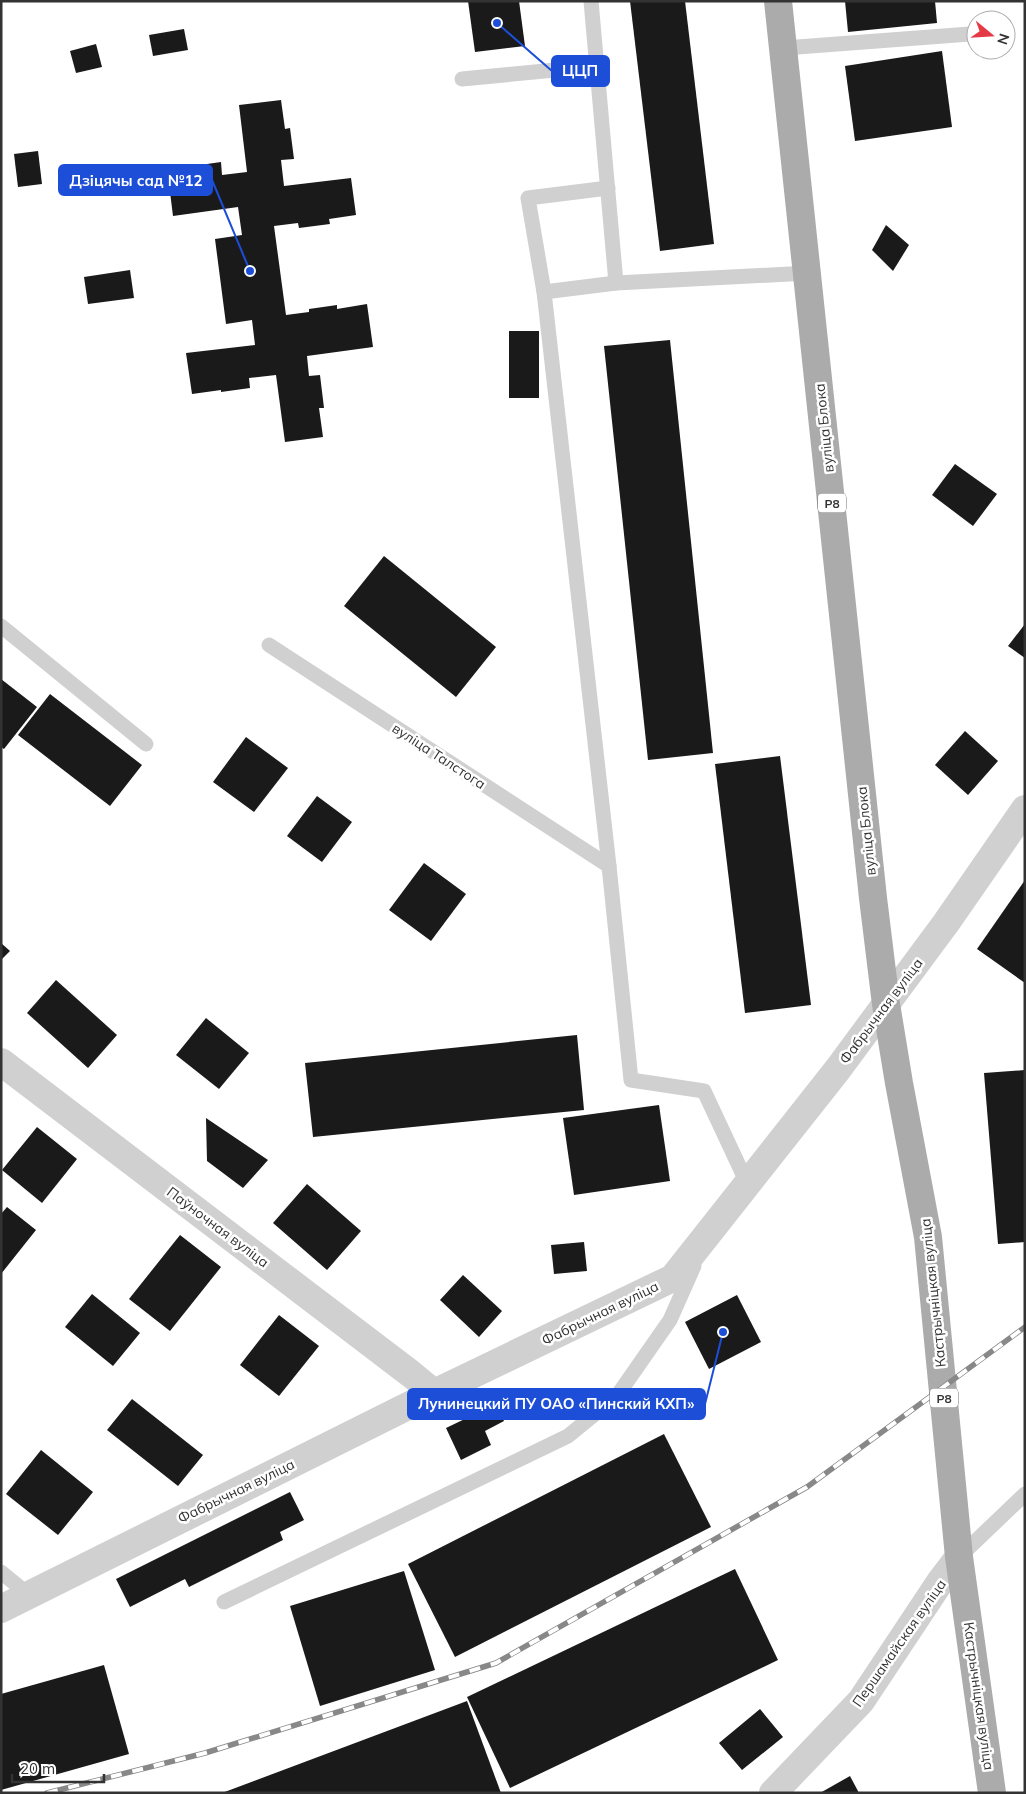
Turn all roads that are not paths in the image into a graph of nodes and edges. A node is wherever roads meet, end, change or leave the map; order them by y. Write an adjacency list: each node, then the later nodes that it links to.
1 (591, 1): 5 (lane)
2 (778, 1): 4 (main road, вуліца Блока / Р8)
3 (966, 34): 4 (lane)
4 (784, 48): 8 (main road, вуліца Блока / Р8)
5 (597, 66): 6 (lane); 7 (lane)
6 (462, 79)
7 (608, 188): 9 (lane); 10 (lane)
8 (808, 273): 9 (lane); 16 (main road, вуліца Блока / Р8)
9 (616, 283): 10 (lane)
10 (544, 292): 15 (lane)
11 (1, 626): 13 (lane)
12 (269, 645): 15 (lane, вуліца Талстога)
13 (146, 744)
14 (1025, 809): 16 (street, Фабрычная вуліца)
15 (609, 866): 18 (lane)
16 (886, 1004): 18 (street, Фабрычная вуліца); 22 (main road, Кастрычніцкая вуліца / Р8)
17 (1, 1062): 20 (street, Паўночная вуліца)
18 (747, 1183): 19 (street, Фабрычная вуліца)
19 (711, 1228): 20 (street, Фабрычная вуліца); 25 (lane)
20 (434, 1393): 24 (street, Фабрычная вуліца)
21 (1025, 1494): 22 (lane, Першамайская вуліца)
22 (959, 1557): 27 (street, Першамайская вуліца); 28 (main road, Кастрычніцкая вуліца / Р8)
23 (1, 1572): 24 (lane)
24 (29, 1595): 26 (street, Фабрычная вуліца)
25 (224, 1602)
26 (1, 1609)
27 (773, 1793)
28 (992, 1793)

